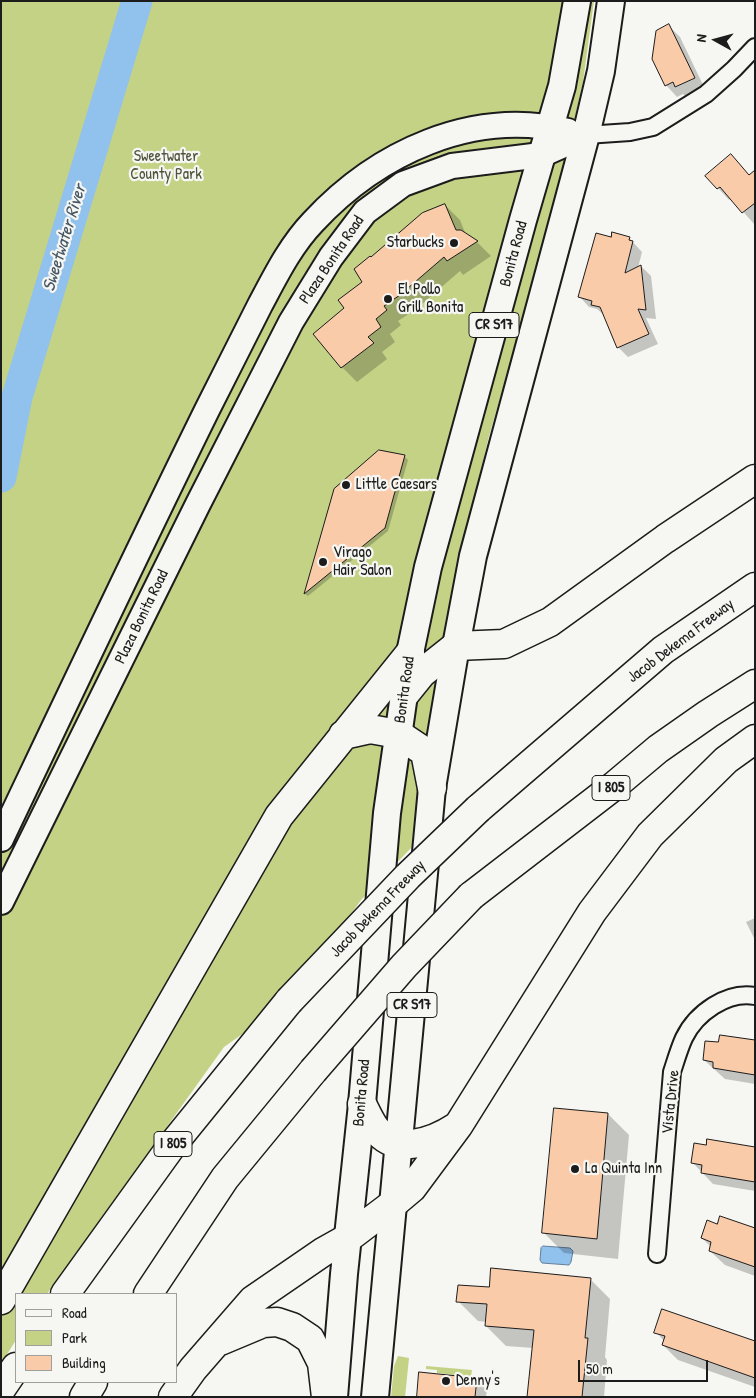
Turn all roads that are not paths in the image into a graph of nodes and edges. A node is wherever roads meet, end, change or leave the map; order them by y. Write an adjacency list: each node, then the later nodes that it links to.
1 (577, 1): 4 (main road, Bonita Road / CR S17)
2 (611, 1): 5 (main road, CR S17)
3 (755, 47): 5 (street)
4 (550, 126): 5 (main road, Plaza Bonita Road); 6 (main road, Bonita Road / CR S17); 17 (main road, Plaza Bonita Road)
5 (586, 135): 6 (main road, Plaza Bonita Road); 9 (main road, CR S17)
6 (541, 156): 10 (main road, Bonita Road / CR S17); 18 (main road, Plaza Bonita Road)
7 (755, 479): 9 (highway)
8 (753, 587): 26 (highway, Jacob Dekema Freeway / I 805, bridge)
9 (456, 646): 12 (highway); 16 (main road, CR S17)
10 (410, 653): 12 (main road, Bonita Road / CR S17); 14 (highway)
11 (755, 684): 27 (highway, I 805, bridge)
12 (405, 694): 13 (main road, Bonita Road / CR S17)
13 (398, 734): 14 (highway); 16 (highway); 20 (main road, Bonita Road / CR S17)
14 (343, 735): 28 (highway)
15 (755, 739): 21 (highway)
16 (432, 788): 22 (main road, CR S17)
17 (1, 839)
18 (1, 902)
19 (755, 996): 25 (street, Vista Drive)
20 (362, 1104): 22 (highway); 24 (main road, Bonita Road / CR S17)
21 (458, 1126): 22 (highway); 23 (highway)
22 (399, 1144): 23 (main road, CR S17)
23 (393, 1204): 24 (highway); 37 (main road, CR S17)
24 (348, 1238): 29 (highway); 36 (main road, Bonita Road / CR S17)
25 (657, 1254)
26 (66, 1293)
27 (149, 1293)
28 (1, 1300)
29 (214, 1344): 34 (highway); 35 (highway)
30 (15, 1368): 32 (highway)
31 (92, 1383): 33 (highway)
32 (1, 1390)
33 (84, 1397)
34 (174, 1397)
35 (326, 1397)
36 (334, 1397)
37 (375, 1397)

